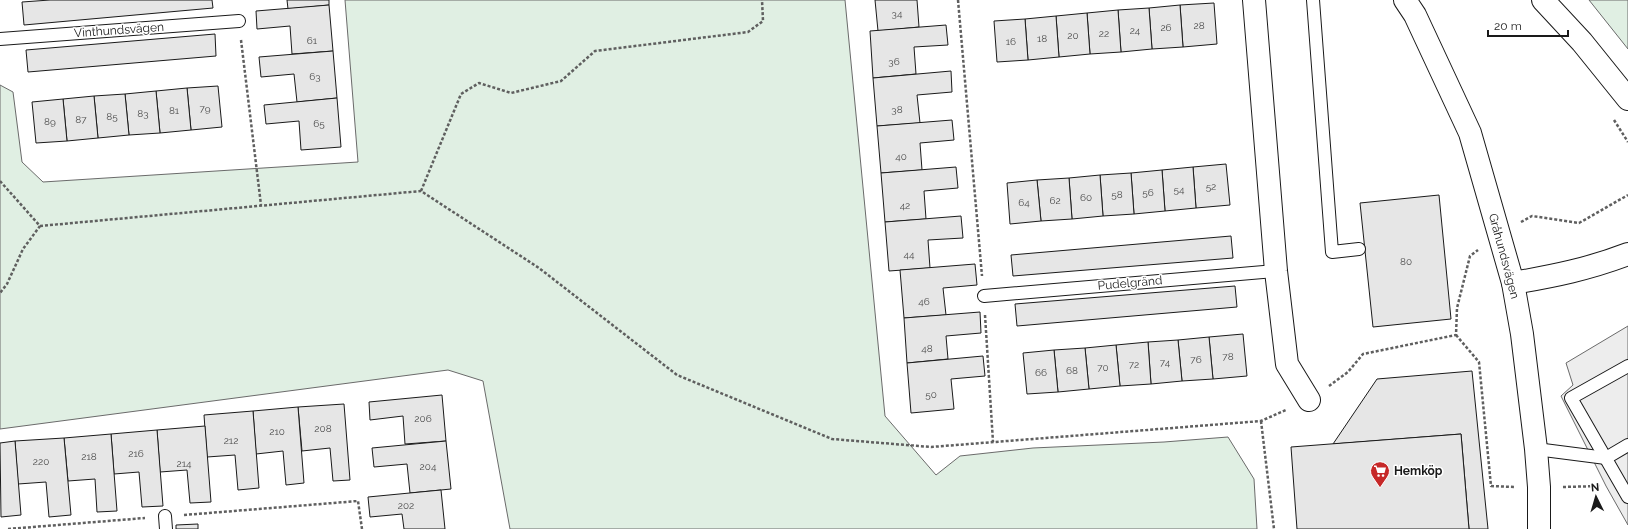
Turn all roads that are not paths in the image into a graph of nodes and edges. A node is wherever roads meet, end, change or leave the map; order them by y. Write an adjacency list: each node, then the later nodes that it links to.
1 (1254, 0): 10 (street)
2 (1313, 0): 8 (lane)
3 (1405, 0): 11 (street, Gråhundsvägen)
4 (1543, 0): 7 (street)
5 (238, 21): 6 (lane, Vinthundsvägen)
6 (0, 39)
7 (1628, 99)
8 (1359, 249)
9 (1628, 254): 11 (street)
10 (1276, 271): 12 (lane, Pudelgränd); 14 (street)
11 (1513, 283): 16 (street, Gråhundsvägen)
12 (984, 296)
13 (1628, 366): 17 (lane)
14 (1310, 400)
15 (1628, 446): 17 (lane)
16 (1536, 449): 17 (lane); 21 (street, Gråhundsvägen)
17 (1606, 458): 18 (lane)
18 (1628, 497)
19 (165, 516): 20 (lane)
20 (166, 529)
21 (1539, 529)

